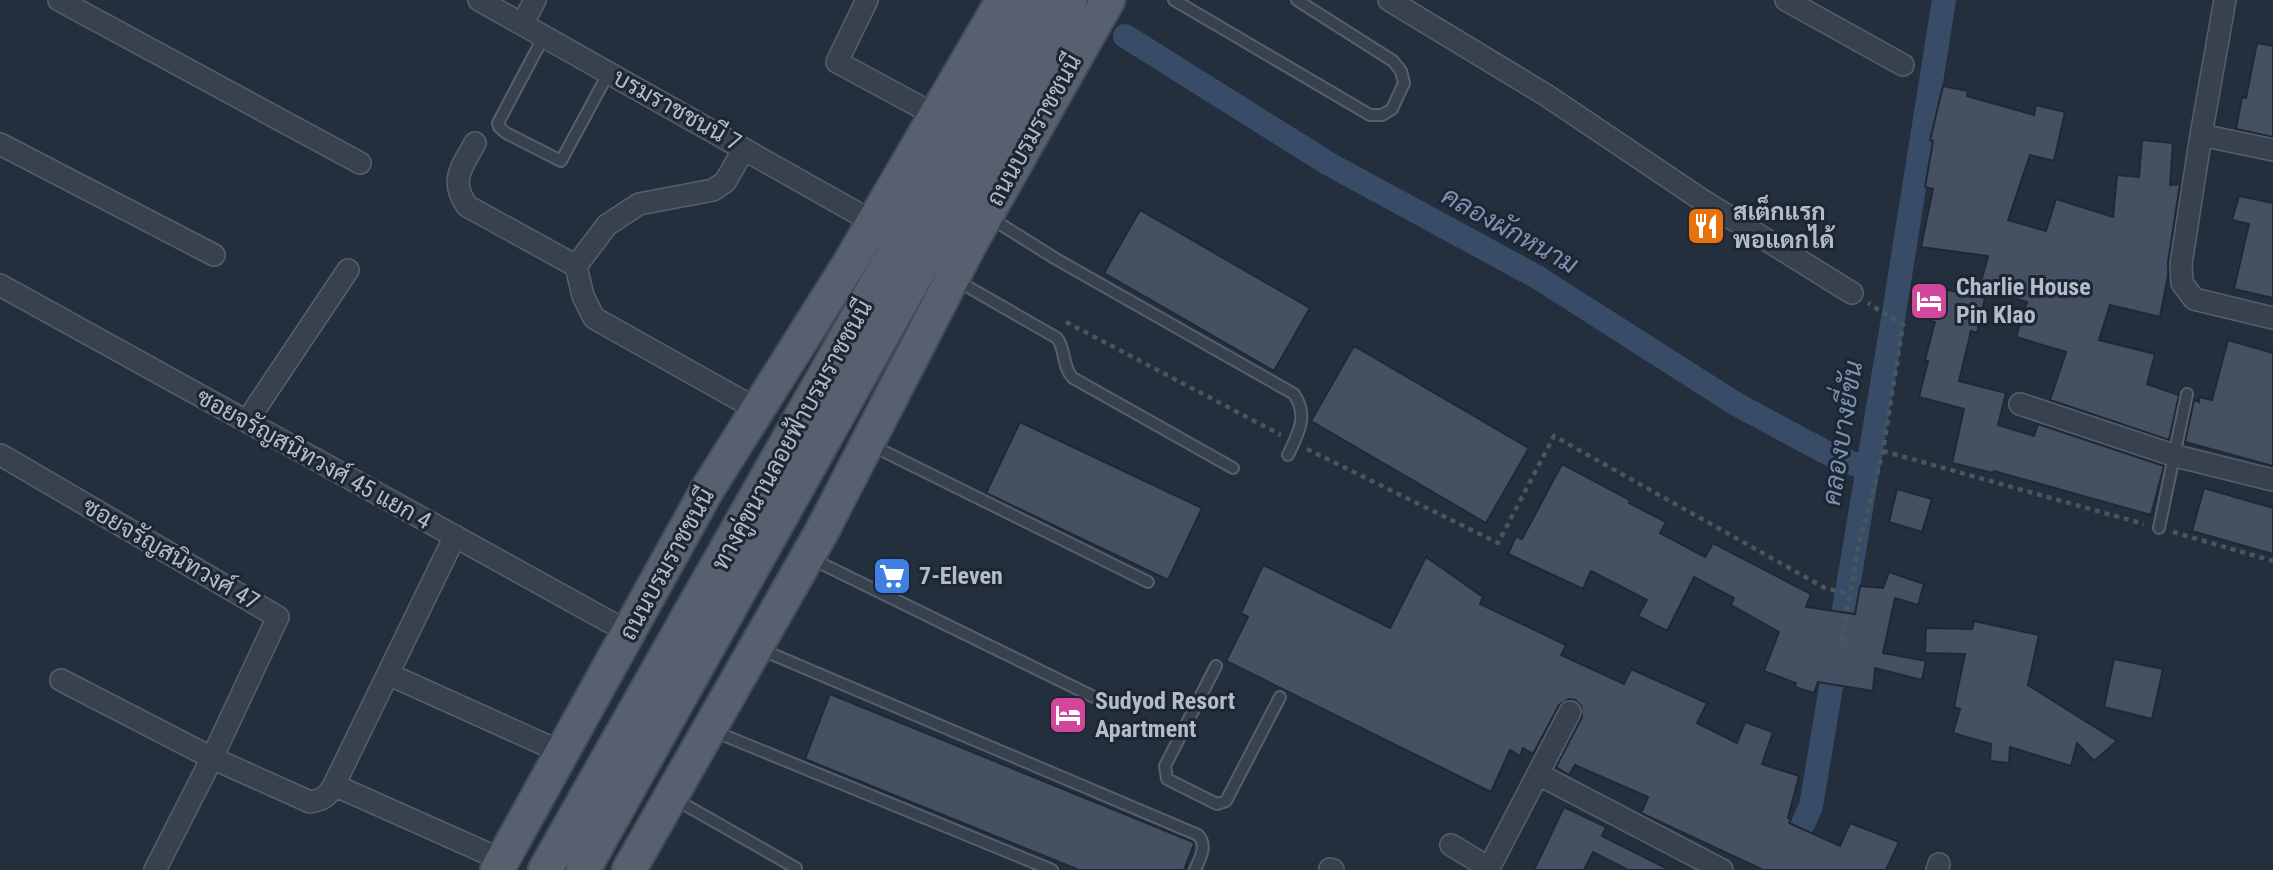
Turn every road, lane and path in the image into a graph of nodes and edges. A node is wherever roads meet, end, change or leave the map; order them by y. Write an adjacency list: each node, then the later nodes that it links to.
1 (59, 0): 24 (street)
2 (479, 0): 14 (street, บรมราชชนนี 7)
3 (535, 0): 14 (street)
4 (867, 0): 18 (street)
5 (1003, 0): 18 (main road, ถนนบรมราชชนนี)
6 (1037, 0): 74 (main road, ทางคู่ขนานลอยฟ้าบรมราชชนนี)
7 (1070, 0): 75 (main road, ทางคู่ขนานลอยฟ้าบรมราชชนนี)
8 (1108, 0): 25 (main road, ถนนบรมราชชนนี)
9 (1174, 0): 10 (lane)
10 (1297, 0)
11 (1389, 0): 33 (street)
12 (1786, 0): 16 (street)
13 (2225, 0): 19 (street)
14 (523, 23): 15 (street, บรมราชชนนี 7)
15 (544, 36): 17 (street, บรมราชชนนี 7); 17 (lane)
16 (1902, 65)
17 (609, 72): 22 (street, บรมราชชนนี 7)
18 (935, 115): 26 (main road, ถนนบรมราชชนนี)
19 (2201, 135): 23 (street); 35 (street)
20 (0, 144): 27 (street)
21 (475, 144): 29 (street)
22 (744, 149): 26 (street, บรมราชชนนี 7); 29 (street)
23 (2273, 150)
24 (360, 163)
25 (987, 216): 32 (main road, ถนนบรมราชชนนี); 40 (lane)
26 (873, 222): 28 (main road, ถนนบรมราชชนนี)
27 (214, 254)
28 (849, 264): 38 (main road, ถนนบรมราชชนนี); 70 (main road, ถนนบรมราชชนนี)
29 (576, 266): 38 (street)
30 (348, 270): 39 (street)
31 (0, 285): 39 (street, ซอยจรัญสนิทวงศ์ 45 แยก 4)
32 (948, 289): 41 (main road, ถนนบรมราชชนนี); 46 (lane); 76 (main road, ถนนบรมราชชนนี)
33 (1852, 293): 42 (path)
34 (1055, 316): 40 (path)
35 (2273, 317)
36 (2188, 394): 45 (lane)
37 (2020, 404): 45 (street)
38 (758, 410): 54 (main road, ถนนบรมราชชนนี)
39 (247, 422): 49 (street, ซอยจรัญสนิทวงศ์ 45 แยก 4)
40 (1294, 442): 44 (lane); 53 (path)
41 (868, 444): 50 (main road, ถนนบรมราชชนนี); 52 (lane)
42 (1883, 451): 48 (path); 53 (path)
43 (1, 455): 65 (street, ซอยจรัญสนิทวงศ์ 47)
44 (1288, 455)
45 (2176, 456): 47 (street); 48 (lane)
46 (1233, 468)
47 (2273, 480)
48 (2159, 528): 51 (path)
49 (455, 536): 54 (street, ซอยจรัญสนิทวงศ์ 45 แยก 4); 58 (street)
50 (807, 557): 55 (main road, ถนนบรมราชชนนี); 61 (lane)
51 (2273, 561)
52 (1148, 582)
53 (1850, 594): 56 (path)
54 (628, 632): 64 (main road, ถนนบรมราชชนนี)
55 (756, 647): 63 (main road, ถนนบรมราชชนนี); 79 (lane)
56 (1840, 650)
57 (1216, 666): 60 (lane)
58 (388, 674): 64 (street); 67 (street)
59 (61, 680): 65 (street)
60 (1280, 697)
61 (1100, 700)
62 (1570, 712): 66 (street)
63 (709, 729): 68 (main road, ถนนบรมราชชนนี); 78 (lane)
64 (561, 752): 70 (main road, ถนนบรมราชชนนี)
65 (212, 758): 67 (street); 73 (street, ซอยจรัญสนิทวงศ์ 47)
66 (1538, 774): 72 (street); 80 (street)
67 (334, 785): 70 (street)
68 (671, 797): 71 (lane); 77 (main road, ถนนบรมราชชนนี)
69 (1451, 845): 72 (street)
70 (509, 867)
71 (796, 868)
72 (1489, 869)
73 (155, 870)
74 (545, 870)
75 (583, 870)
76 (596, 870)
77 (629, 870)
78 (1052, 870)
79 (1195, 870)
80 (1723, 870)

